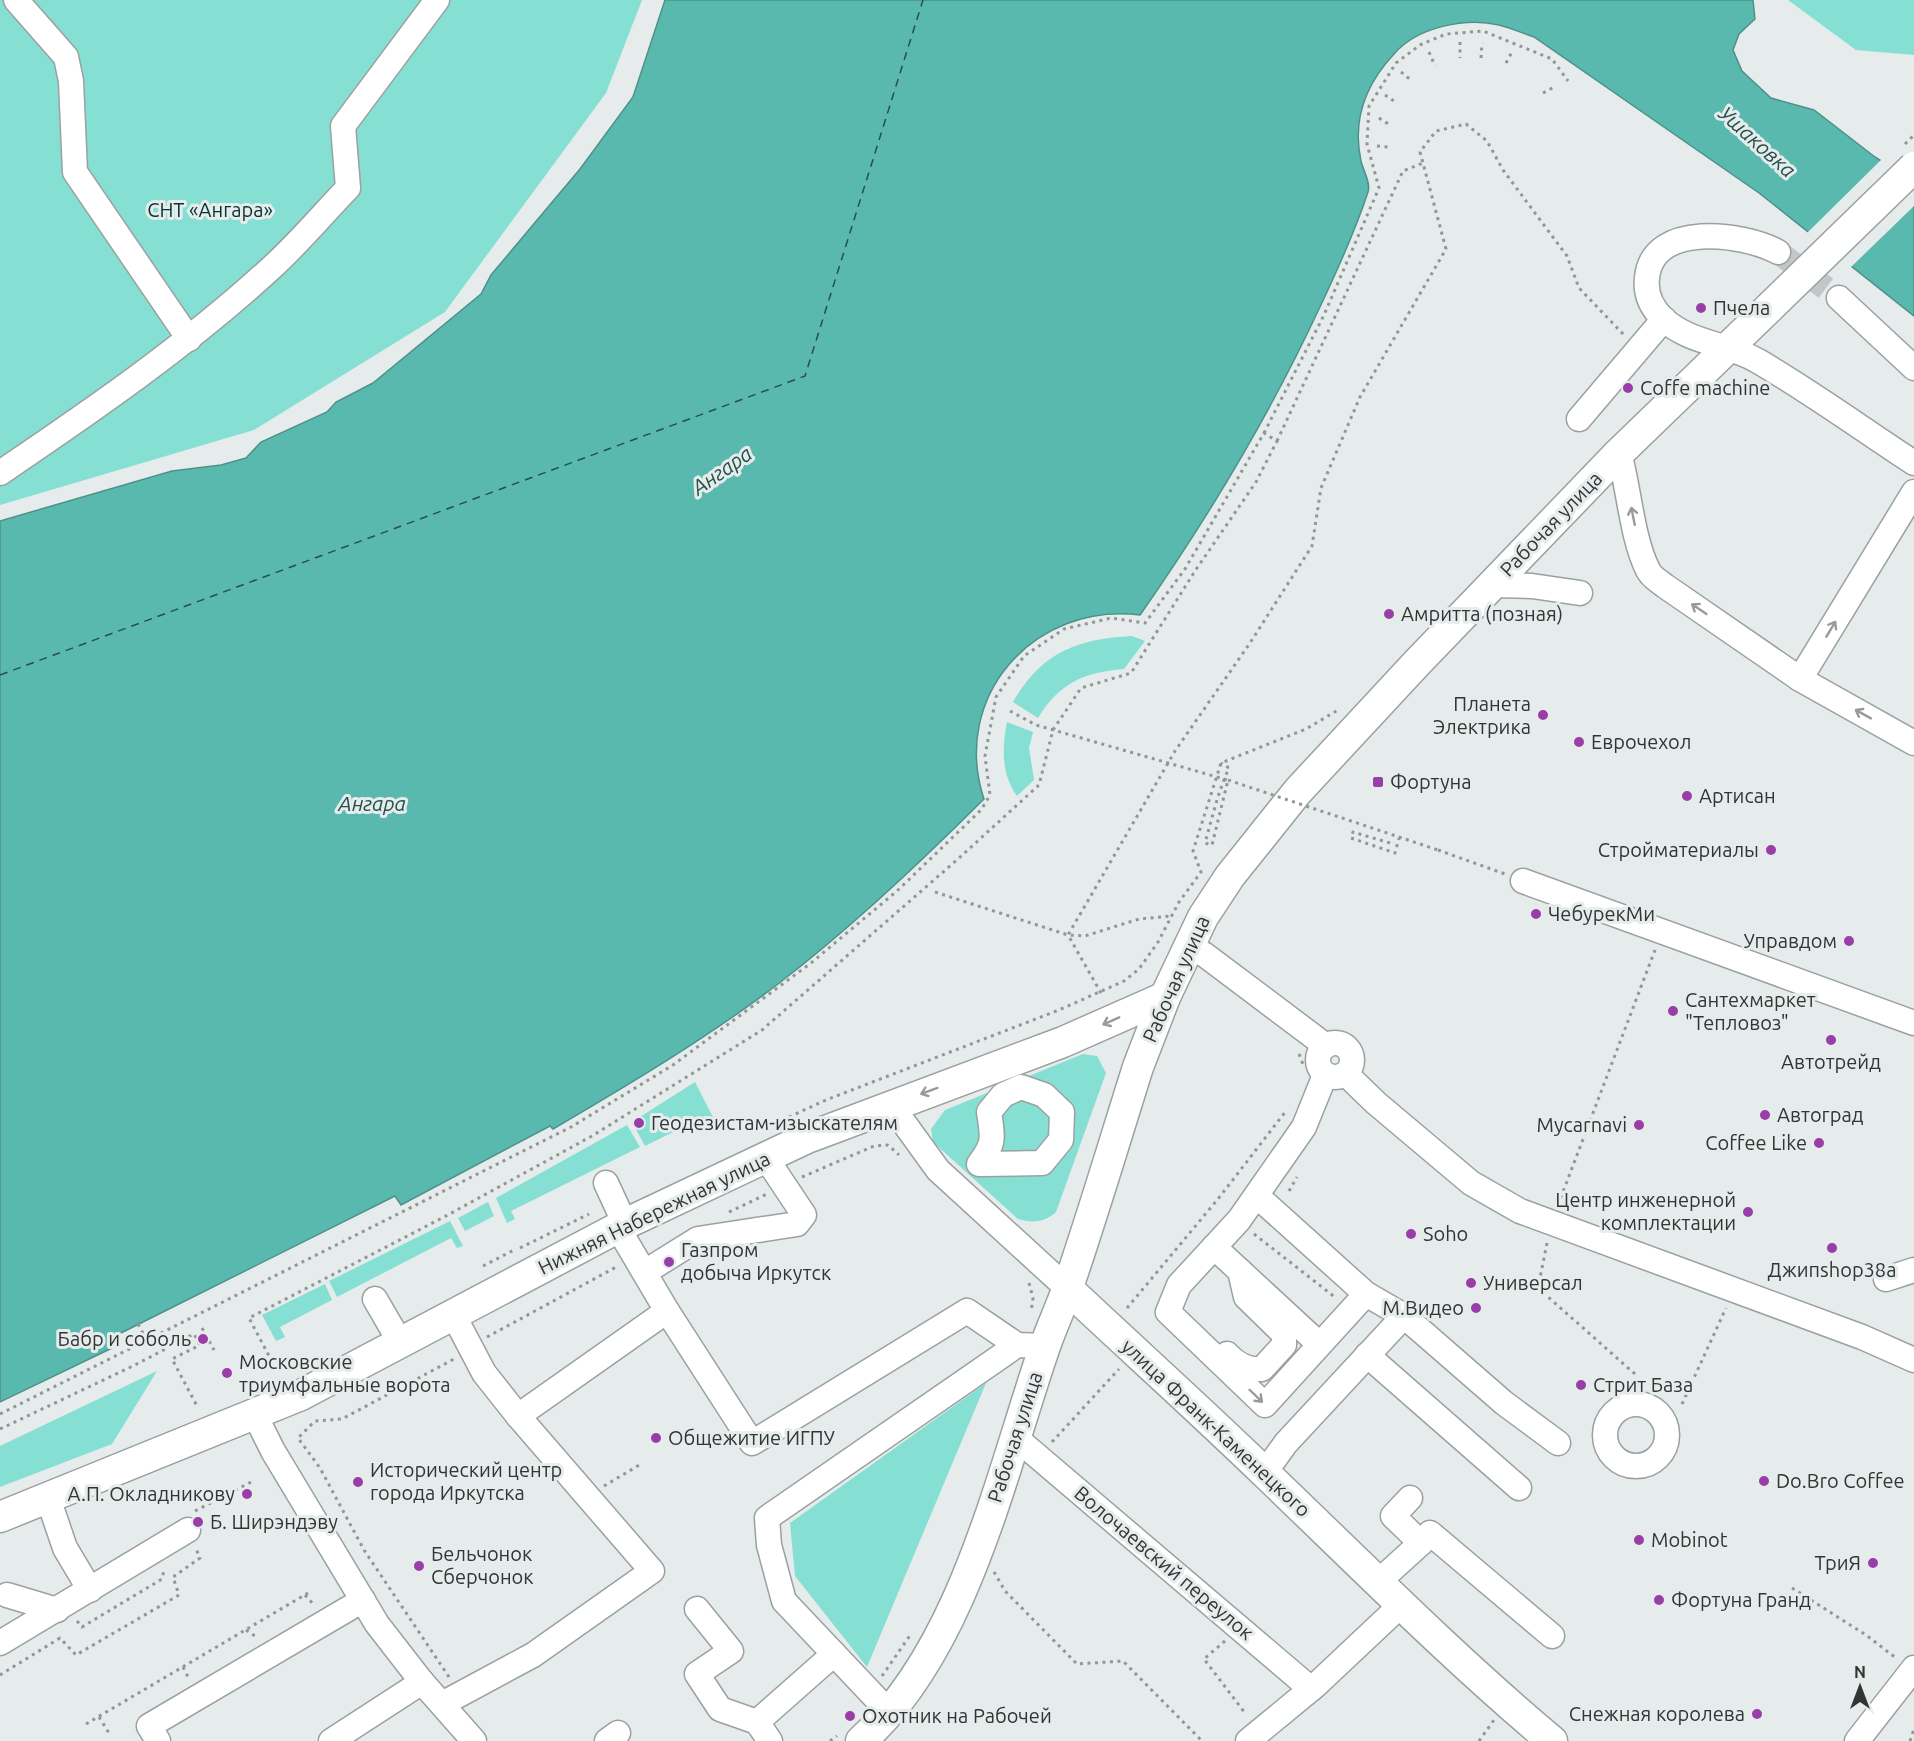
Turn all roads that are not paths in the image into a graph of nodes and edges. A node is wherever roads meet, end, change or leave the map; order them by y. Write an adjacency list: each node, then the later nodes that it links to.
1 (16, 0): 7 (street)
2 (436, 0): 7 (street)
3 (1914, 167): 8 (main road, Рабочая улица, bridge)
4 (1778, 252): 6 (street)
5 (1839, 298): 9 (street)
6 (1664, 319): 8 (street); 10 (street)
7 (189, 339): 13 (street)
8 (1725, 348): 11 (main road, Рабочая улица); 12 (street)
9 (1914, 368)
10 (1579, 419)
11 (1619, 453): 15 (main road, Рабочая улица); 17 (street, one-way to 11)
12 (1914, 463)
13 (0, 472)
14 (1914, 492): 17 (street, one-way to 14)
15 (1493, 585): 16 (street); 20 (main road, Рабочая улица)
16 (1580, 594)
17 (1800, 679): 18 (street, one-way to 17)
18 (1914, 743)
19 (1523, 881): 22 (street)
20 (1188, 945): 21 (main road, Рабочая улица); 23 (street)
21 (1165, 997): 24 (main road, Нижняя Набережная улица, one-way to 24); 35 (main road, Рабочая улица)
22 (1914, 1023)
23 (1325, 1073): 28 (street); 46 (street)
24 (891, 1105): 25 (main road, Нижняя Набережная улица); 27 (street, улица Франк-Каменецкого)
25 (766, 1158): 29 (main road, Нижняя Набережная улица); 31 (street)
26 (979, 1164): 27 (street)
27 (956, 1187): 35 (street, улица Франк-Каменецкого)
28 (1257, 1196): 30 (street); 36 (street)
29 (616, 1209): 31 (street); 40 (main road, Нижняя Набережная улица)
30 (1214, 1247): 32 (street); 38 (street)
31 (641, 1264): 39 (street)
32 (1240, 1270): 38 (street); 43 (street)
33 (1914, 1270): 34 (street)
34 (1886, 1279)
35 (1067, 1288): 44 (main road, Рабочая улица); 51 (main road, улица Франк-Каменецкого)
36 (1366, 1294): 41 (street); 43 (street)
37 (375, 1299): 42 (street)
38 (1170, 1306): 43 (street, one-way to 43)
39 (667, 1311): 44 (street); 48 (street)
40 (453, 1314): 42 (main road, Нижняя Набережная улица); 48 (street)
41 (1404, 1316): 45 (street); 50 (street)
42 (400, 1342): 47 (main road, Нижняя Набережная улица)
43 (1319, 1344)
44 (1029, 1345): 49 (main road, Рабочая улица); 67 (street)
45 (1367, 1355): 51 (street); 52 (street)
46 (1914, 1360)
47 (255, 1415): 53 (main road, Нижняя Набережная улица); 61 (street)
48 (518, 1416): 71 (street)
49 (1016, 1438): 70 (street, Волочаевский переулок); 72 (main road, Рабочая улица)
50 (1558, 1443)
51 (1265, 1473): 58 (main road, улица Франк-Каменецкого)
52 (1519, 1488)
53 (48, 1498): 55 (main road, Нижняя Набережная улица); 59 (street)
54 (1410, 1498): 57 (street)
55 (0, 1517)
56 (188, 1530): 59 (street)
57 (1421, 1543): 58 (street); 65 (street)
58 (1377, 1583): 62 (main road, улица Франк-Каменецкого)
59 (90, 1590): 63 (street)
60 (7, 1595): 63 (street)
61 (363, 1600): 69 (street); 75 (street)
62 (1401, 1605): 70 (street); 79 (main road, улица Франк-Каменецкого)
63 (61, 1607): 66 (street)
64 (697, 1609): 73 (street)
65 (1552, 1636)
66 (0, 1643)
67 (834, 1654): 72 (street); 73 (street)
68 (1913, 1669): 80 (street)
69 (422, 1683): 71 (street); 76 (street)
70 (1311, 1689): 78 (street)
71 (452, 1699): 77 (street)
72 (880, 1702): 74 (main road, Рабочая улица)
73 (763, 1732)
74 (852, 1736)
75 (158, 1741)
76 (331, 1741)
77 (474, 1741)
78 (1248, 1741)
79 (1552, 1741)
80 (1857, 1741)

